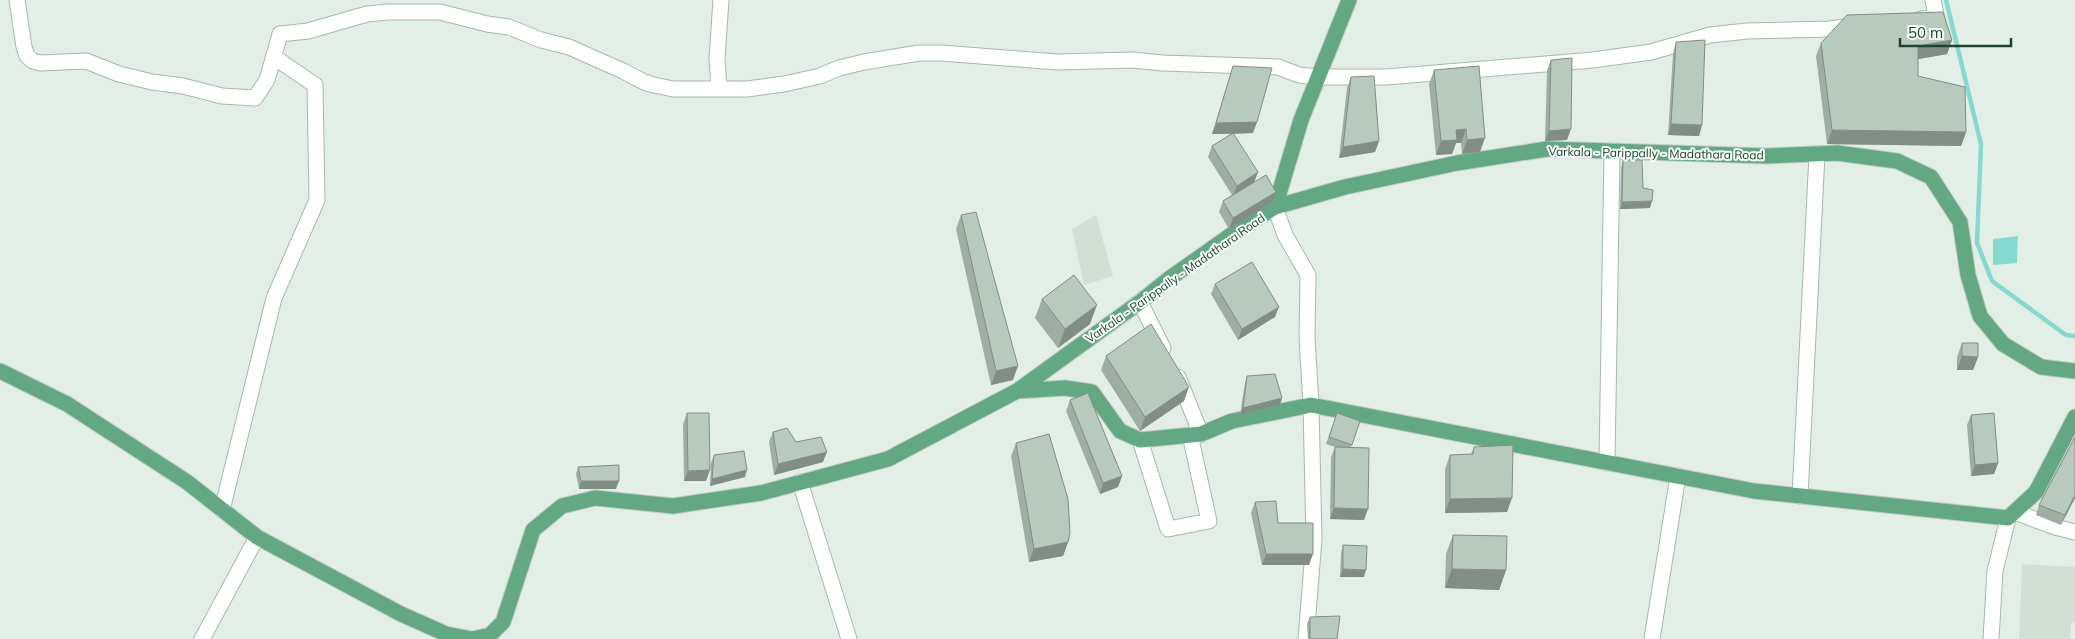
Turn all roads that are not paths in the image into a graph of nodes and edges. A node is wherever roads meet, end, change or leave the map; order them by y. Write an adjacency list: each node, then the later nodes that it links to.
1 (17, 0): 7 (street)
2 (721, 0): 9 (street)
3 (1349, 0): 8 (main road)
4 (1933, 0): 5 (street)
5 (1903, 20)
6 (1866, 24): 8 (street)
7 (274, 57): 9 (street); 25 (street)
8 (1318, 77): 9 (street); 12 (main road)
9 (719, 89)
10 (1612, 151): 11 (main road, Varkala - Parippally - Madathara Road); 12 (main road, Varkala - Parippally - Madathara Road); 21 (street)
11 (1817, 154): 14 (main road, Varkala - Parippally - Madathara Road); 24 (street)
12 (1275, 207): 13 (main road, Varkala - Parippally - Madathara Road); 17 (street)
13 (1140, 302): 16 (main road, Varkala - Parippally - Madathara Road); 19 (street)
14 (2075, 370)
15 (0, 371): 25 (main road, Varkala - Parippally - Madathara Road)
16 (1017, 391): 20 (main road); 23 (main road, Varkala - Parippally - Madathara Road)
17 (1311, 405): 19 (main road); 21 (main road); 32 (street)
18 (2075, 417): 26 (main road)
19 (1195, 434): 20 (main road); 20 (street)
20 (1140, 440)
21 (1607, 463): 22 (main road)
22 (1678, 476): 24 (main road); 33 (street)
23 (800, 482): 30 (main road, Varkala - Parippally - Madathara Road); 31 (street)
24 (1800, 496): 26 (main road)
25 (222, 510): 28 (main road, Varkala - Parippally - Madathara Road)
26 (2011, 515): 27 (street); 34 (street)
27 (2075, 532)
28 (257, 537): 29 (street); 30 (main road, Varkala - Parippally - Madathara Road)
29 (202, 639)
30 (472, 639)
31 (849, 639)
32 (1306, 639)
33 (1652, 639)
34 (1991, 639)

